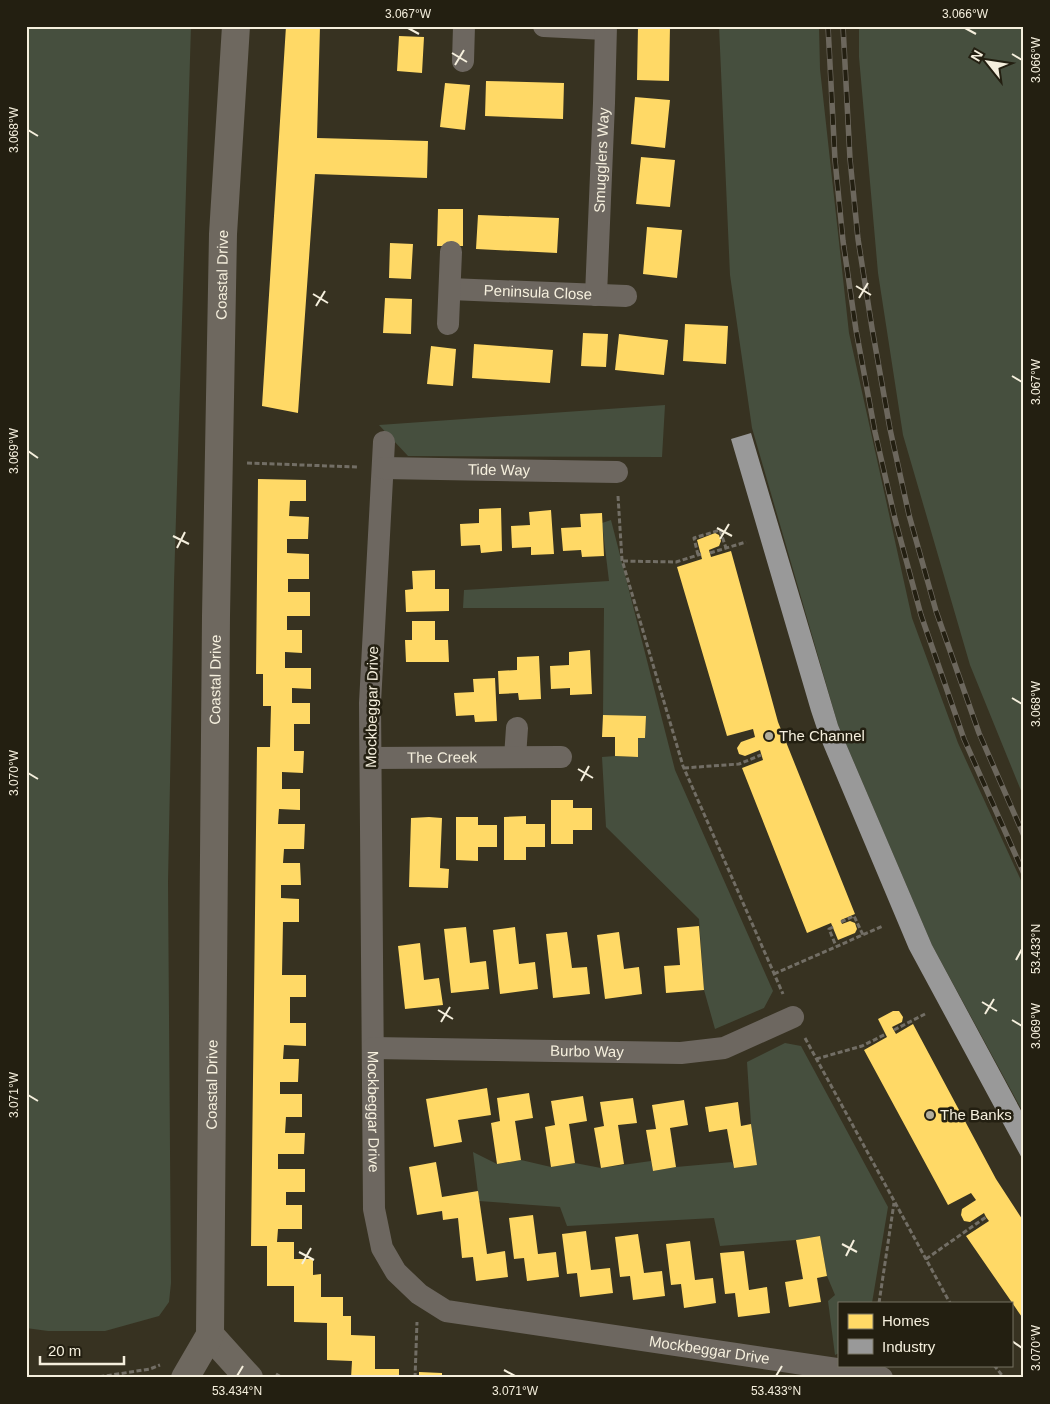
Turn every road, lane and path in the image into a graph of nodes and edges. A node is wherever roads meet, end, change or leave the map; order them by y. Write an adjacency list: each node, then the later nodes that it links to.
1 (236, 26): 12 (street, Coastal Drive)
2 (464, 26): 5 (street)
3 (544, 26): 4 (street)
4 (605, 28): 8 (street, Smugglers Way)
5 (463, 61)
6 (451, 252): 7 (street)
7 (450, 288): 8 (street, Peninsula Close); 10 (street)
8 (596, 295): 9 (street, Peninsula Close)
9 (626, 296)
10 (448, 324)
11 (384, 442): 13 (street, Mockbeggar Drive)
12 (219, 462): 13 (path); 43 (street, Coastal Drive)
13 (383, 468): 14 (street, Tide Way); 23 (street, Mockbeggar Drive)
14 (616, 472): 18 (path)
15 (746, 542): 16 (path)
16 (726, 548): 17 (path); 18 (path)
17 (710, 553)
18 (622, 561): 24 (path)
19 (517, 728): 21 (street)
20 (761, 755): 24 (path)
21 (515, 757): 22 (street, The Creek); 23 (street, The Creek)
22 (561, 757)
23 (371, 758): 35 (street, Mockbeggar Drive)
24 (684, 768): 30 (path)
25 (842, 922): 28 (path)
26 (883, 926): 28 (path)
27 (833, 927): 29 (path)
28 (863, 935): 29 (path)
29 (836, 946): 30 (path)
30 (774, 974): 32 (path)
31 (925, 1014): 33 (path)
32 (793, 1017): 35 (street, Burbo Way); 36 (path)
33 (894, 1030)
34 (886, 1034): 36 (path)
35 (373, 1048): 40 (street, Mockbeggar Drive)
36 (816, 1059): 37 (path)
37 (894, 1202): 39 (path); 41 (path)
38 (986, 1217): 39 (path)
39 (926, 1259): 42 (path)
40 (419, 1294): 47 (path); 48 (street, Mockbeggar Drive)
41 (879, 1302)
42 (949, 1302)
43 (210, 1335): 45 (street, Coastal Drive); 46 (street)
44 (995, 1366): 49 (path)
45 (186, 1378)
46 (249, 1378)
47 (415, 1378)
48 (882, 1378)
49 (1004, 1378)

